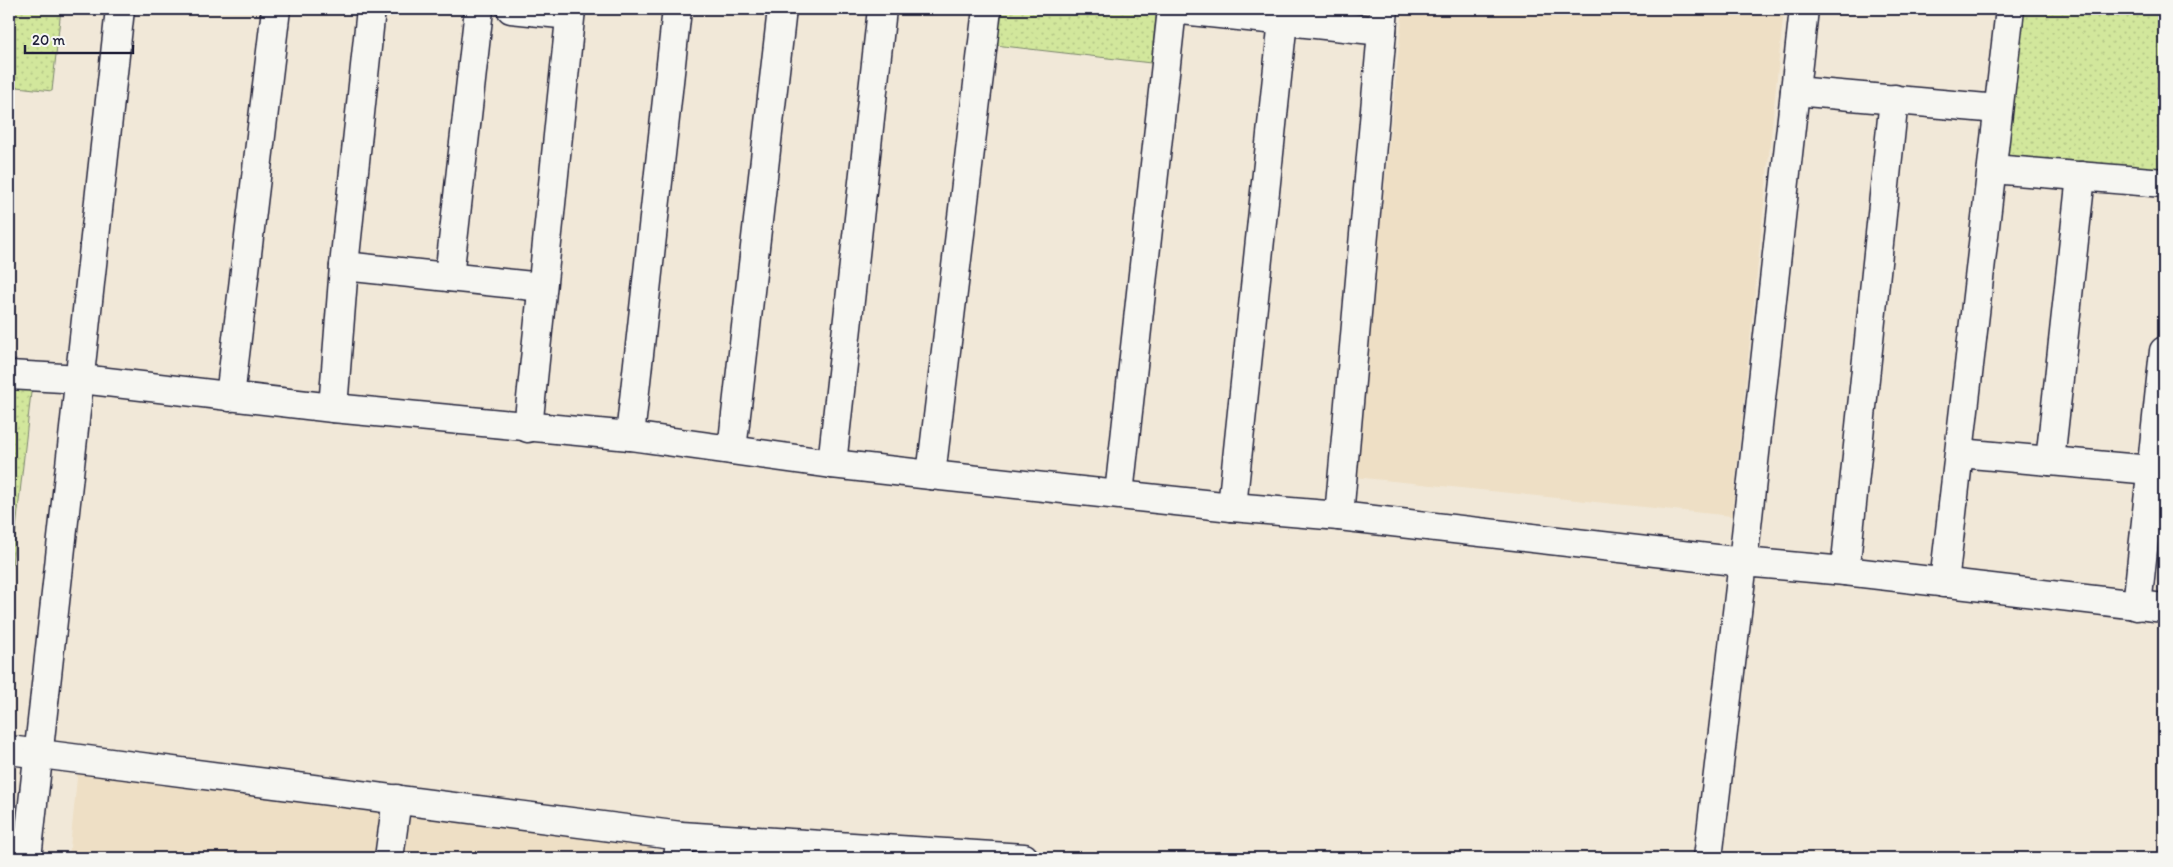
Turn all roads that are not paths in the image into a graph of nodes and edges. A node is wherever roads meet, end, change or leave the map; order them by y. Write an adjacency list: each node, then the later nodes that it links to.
1 (120, 9): 27 (street)
2 (276, 9): 28 (street)
3 (372, 9): 22 (street)
4 (478, 9): 23 (street)
5 (511, 9): 13 (street)
6 (677, 9): 31 (street)
7 (782, 9): 32 (street)
8 (882, 9): 35 (street)
9 (987, 9): 37 (street)
10 (1172, 9): 14 (street); 38 (street)
11 (1804, 9): 16 (street)
12 (2008, 9): 18 (street)
13 (571, 12): 24 (street)
14 (1283, 20): 15 (street); 39 (street)
15 (1383, 20): 40 (street)
16 (1795, 91): 17 (street); 41 (street)
17 (1894, 99): 18 (street); 42 (street)
18 (1998, 109): 19 (street)
19 (1992, 169): 20 (street); 33 (street)
20 (2081, 176): 21 (street); 34 (street)
21 (2164, 183)
22 (344, 266): 23 (street); 29 (street)
23 (448, 277): 24 (street)
24 (542, 287): 30 (street)
25 (2164, 351): 36 (street)
26 (9, 375): 27 (street)
27 (81, 379): 28 (street); 47 (street)
28 (230, 397): 29 (street)
29 (333, 408): 30 (street)
30 (528, 428): 31 (street)
31 (630, 436): 32 (street)
32 (732, 450): 35 (street)
33 (1960, 453): 34 (street); 43 (street)
34 (2050, 461): 36 (street)
35 (832, 464): 37 (street)
36 (2151, 470): 44 (street)
37 (931, 476): 38 (street)
38 (1119, 494): 39 (street)
39 (1232, 507): 40 (street)
40 (1339, 516): 41 (street)
41 (1743, 562): 42 (street); 53 (street)
42 (1845, 571): 43 (street)
43 (1944, 583): 44 (street)
44 (2137, 606): 45 (street)
45 (2164, 608)
46 (9, 750): 47 (street)
47 (39, 753): 48 (street); 50 (street)
48 (397, 799): 49 (street); 51 (street)
49 (679, 847): 52 (street)
50 (28, 858)
51 (389, 858)
52 (1024, 858)
53 (1708, 858)

